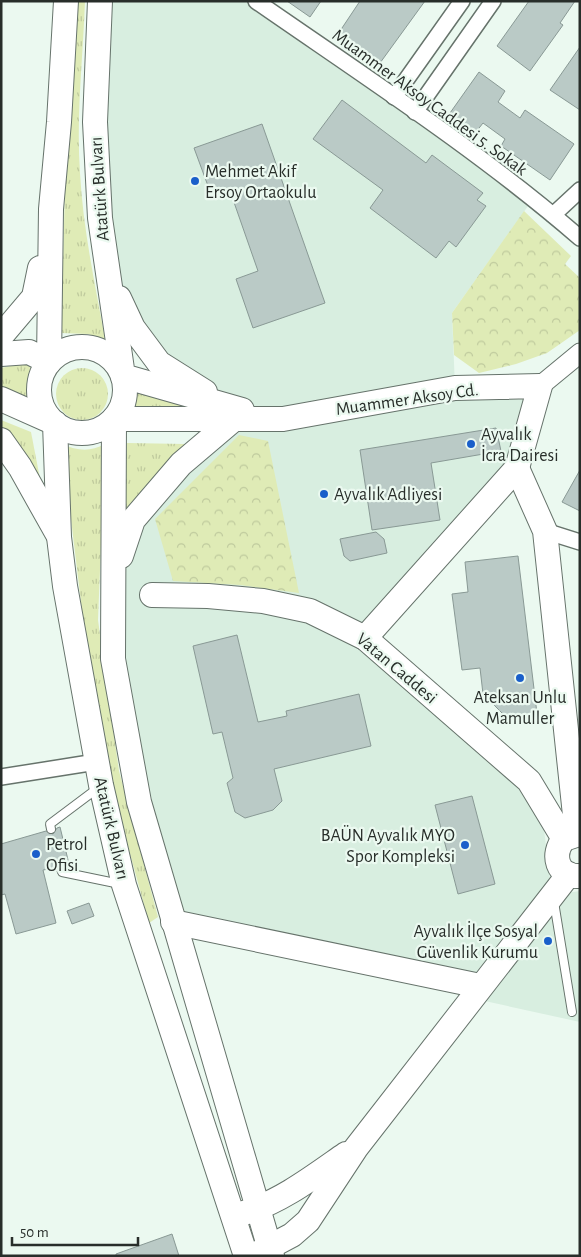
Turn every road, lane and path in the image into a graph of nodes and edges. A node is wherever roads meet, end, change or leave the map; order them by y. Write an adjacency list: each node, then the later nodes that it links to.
1 (66, 1): 9 (main road, Atatürk Bulvarı)
2 (100, 1): 12 (main road, Atatürk Bulvarı)
3 (256, 1): 6 (street, Muammer Aksoy Caddesi 5. Sokak)
4 (462, 1): 6 (street)
5 (493, 1): 7 (street)
6 (394, 97): 7 (street, Muammer Aksoy Caddesi 5. Sokak)
7 (415, 112): 10 (street, Muammer Aksoy Caddesi 5. Sokak)
8 (580, 190): 10 (street)
9 (51, 210): 13 (main road); 16 (main road, Atatürk Bulvarı)
10 (553, 215): 11 (street, Muammer Aksoy Caddesi 5. Sokak)
11 (580, 238)
12 (106, 271): 17 (main road, Atatürk Bulvarı); 20 (main road)
13 (1, 336)
14 (580, 353): 18 (street)
15 (1, 354): 16 (main road)
16 (49, 362): 17 (main road); 22 (main road, Atatürk Bulvarı)
17 (123, 376): 20 (main road); 21 (main road, Atatürk Bulvarı)
18 (540, 386): 20 (main road, Muammer Aksoy Cd.); 24 (main road)
19 (1, 399): 22 (main road)
20 (233, 413): 21 (main road, Muammer Aksoy Cd.); 28 (main road)
21 (114, 418): 22 (main road); 28 (main road, Atatürk Bulvarı)
22 (55, 423): 26 (main road, Atatürk Bulvarı)
23 (1, 440): 26 (main road)
24 (517, 468): 25 (main road); 30 (main road)
25 (545, 531): 27 (street); 35 (main road)
26 (59, 536): 31 (main road, Atatürk Bulvarı)
27 (580, 542)
28 (114, 577): 40 (main road, Atatürk Bulvarı)
29 (152, 595): 30 (main road, Vatan Caddesi)
30 (365, 638): 35 (main road, Vatan Caddesi)
31 (96, 762): 32 (street); 33 (main road, Atatürk Bulvarı)
32 (1, 777)
33 (101, 785): 34 (lane); 38 (main road, Atatürk Bulvarı)
34 (51, 829)
35 (574, 836): 37 (main road)
36 (60, 866): 38 (lane)
37 (574, 875): 39 (main road)
38 (124, 885): 45 (main road, Atatürk Bulvarı)
39 (552, 895): 41 (main road); 42 (lane)
40 (173, 922): 41 (main road); 44 (main road, Atatürk Bulvarı)
41 (480, 986): 43 (main road)
42 (572, 1012)
43 (356, 1148): 44 (main road); 46 (main road)
44 (258, 1210): 45 (main road); 46 (main road, Atatürk Bulvarı)
45 (234, 1220): 46 (main road, Atatürk Bulvarı)
46 (259, 1253)

